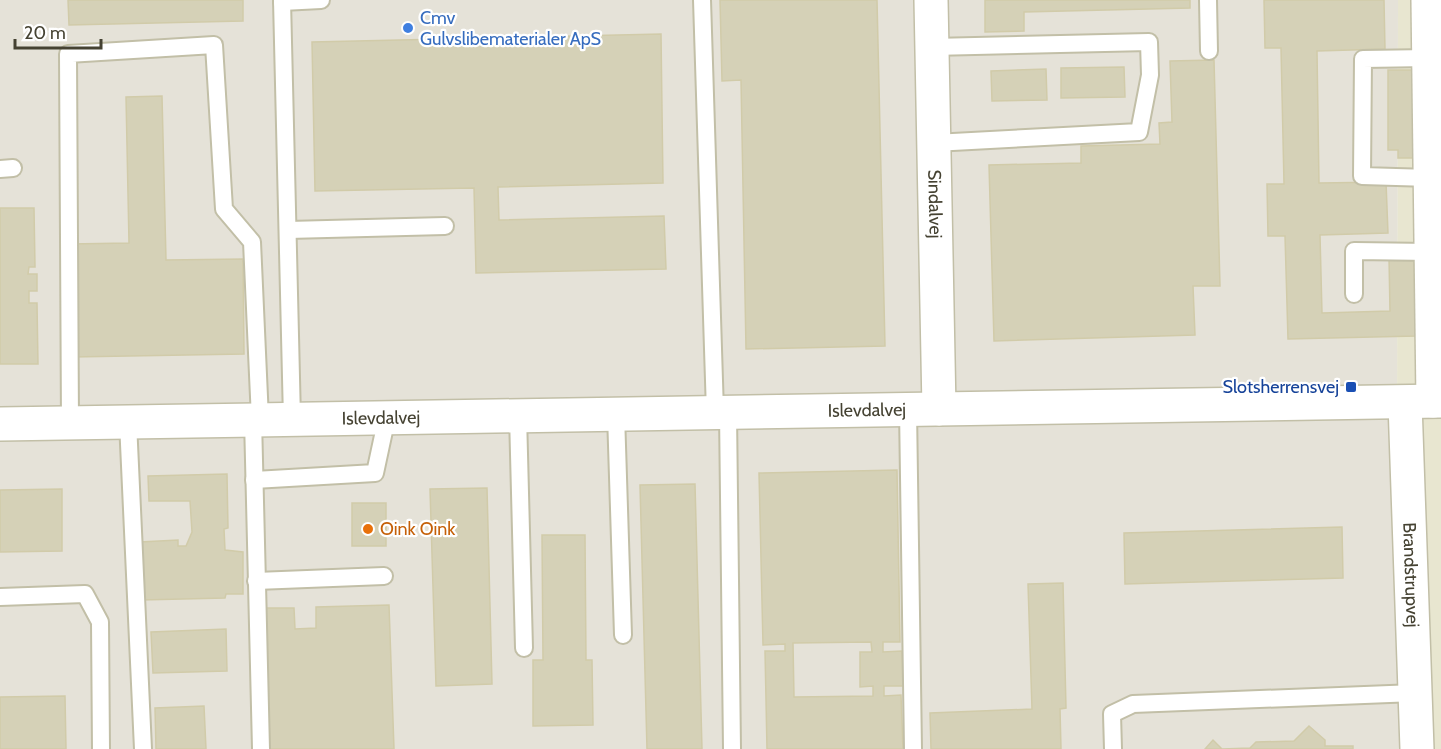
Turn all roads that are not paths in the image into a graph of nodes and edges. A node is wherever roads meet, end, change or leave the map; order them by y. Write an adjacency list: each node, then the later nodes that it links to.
1 (321, 0): 6 (lane)
2 (702, 0): 18 (lane)
3 (931, 0): 7 (street, Sindalvej)
4 (1208, 0): 8 (lane)
5 (1428, 0): 9 (street, Brandstrupvej)
6 (282, 1): 13 (lane)
7 (932, 47): 10 (street, Sindalvej); 10 (lane)
8 (1209, 51)
9 (1429, 58): 11 (street, Brandstrupvej); 11 (lane)
10 (934, 143): 17 (street, Sindalvej)
11 (1430, 177): 14 (street, Brandstrupvej)
12 (444, 226): 13 (lane)
13 (288, 230): 23 (lane)
14 (1431, 252): 15 (lane); 16 (street, Brandstrupvej)
15 (1354, 294)
16 (1426, 401): 17 (street, Islevdalvej); 33 (street, Brandstrupvej)
17 (923, 409): 18 (street, Islevdalvej); 38 (lane)
18 (722, 412): 19 (street, Islevdalvej); 37 (lane)
19 (616, 414): 20 (street, Islevdalvej); 31 (lane)
20 (518, 415): 21 (street, Islevdalvej); 32 (lane)
21 (387, 417): 23 (street, Islevdalvej); 27 (lane)
22 (256, 419): 23 (street, Islevdalvej); 24 (street, Islevdalvej); 25 (lane); 27 (lane)
23 (292, 419)
24 (128, 422): 25 (street, Islevdalvej); 35 (lane)
25 (70, 423): 26 (street, Islevdalvej)
26 (0, 424)
27 (254, 480): 29 (lane)
28 (384, 576): 29 (lane)
29 (256, 581): 36 (lane)
30 (0, 597): 34 (lane)
31 (623, 635)
32 (524, 648)
33 (1415, 693): 39 (lane); 40 (street, Brandstrupvej)
34 (101, 749)
35 (143, 749)
36 (261, 749)
37 (732, 749)
38 (913, 749)
39 (1113, 749)
40 (1417, 749)

